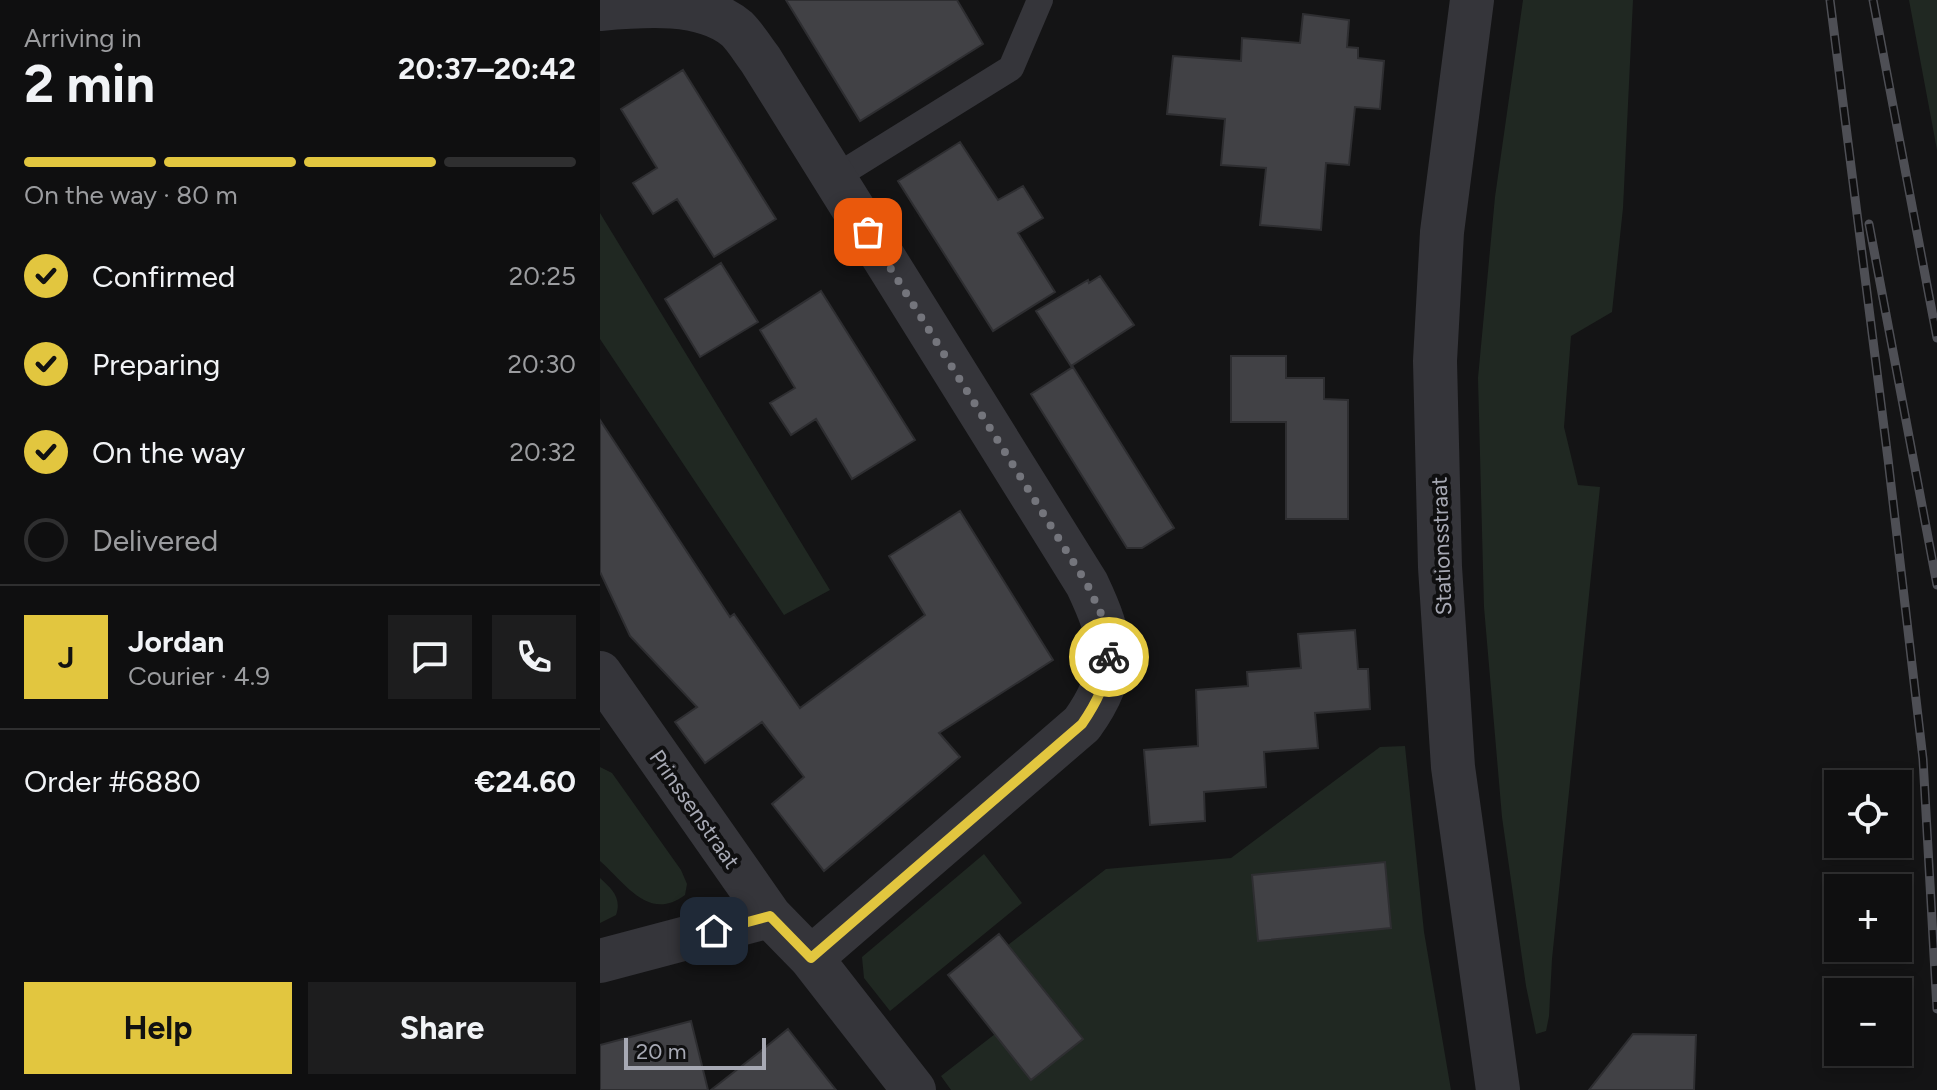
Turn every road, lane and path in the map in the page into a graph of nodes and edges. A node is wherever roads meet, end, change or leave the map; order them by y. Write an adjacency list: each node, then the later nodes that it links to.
1 (1040, 0): 4 (lane)
2 (1472, 0): 10 (street, Stationsstraat)
3 (600, 9): 4 (street)
4 (834, 178): 7 (street)
5 (600, 673): 6 (street, Prinssenstraat)
6 (770, 916): 7 (street, Prinssenstraat); 8 (street)
7 (811, 958): 9 (street, Prinssenstraat)
8 (600, 961)
9 (914, 1090)
10 (1498, 1090)

